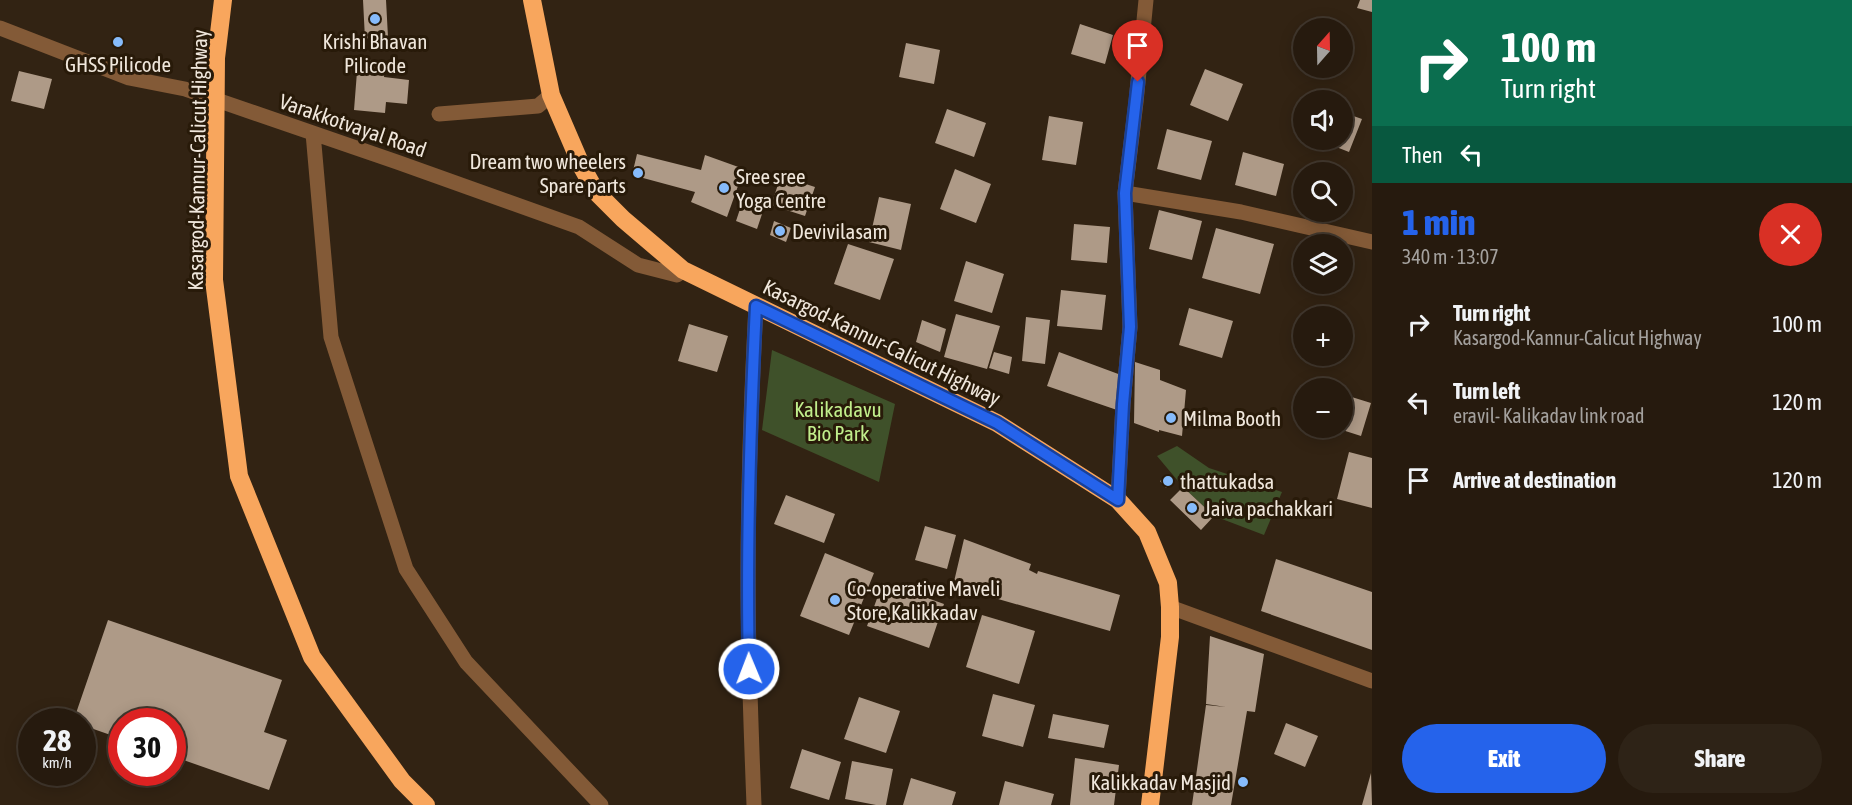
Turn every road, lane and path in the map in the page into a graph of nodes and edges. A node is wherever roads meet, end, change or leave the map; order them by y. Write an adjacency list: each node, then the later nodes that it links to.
1 (223, 0): 6 (highway, Kasargod-Kannur-Calicut Highway)
2 (532, 0): 5 (highway, Kasargod-Kannur-Calicut Highway)
3 (1146, 0): 9 (street)
4 (0, 28): 6 (street, Varakkotvayal Road)
5 (551, 95): 7 (street); 11 (highway, Kasargod-Kannur-Calicut Highway)
6 (216, 100): 8 (street, Varakkotvayal Road); 16 (highway, Kasargod-Kannur-Calicut Highway)
7 (439, 114)
8 (312, 133): 11 (street, Varakkotvayal Road); 17 (street)
9 (1125, 193): 10 (street); 13 (street)
10 (1372, 243)
11 (683, 270): 12 (highway, Kasargod-Kannur-Calicut Highway)
12 (756, 306): 13 (highway, Kasargod-Kannur-Calicut Highway); 18 (street)
13 (1118, 500): 14 (highway, Kasargod-Kannur-Calicut Highway)
14 (1170, 607): 15 (street); 19 (highway, Kasargod-Kannur-Calicut Highway)
15 (1372, 681)
16 (426, 805)
17 (601, 805)
18 (754, 805)
19 (1150, 805)

